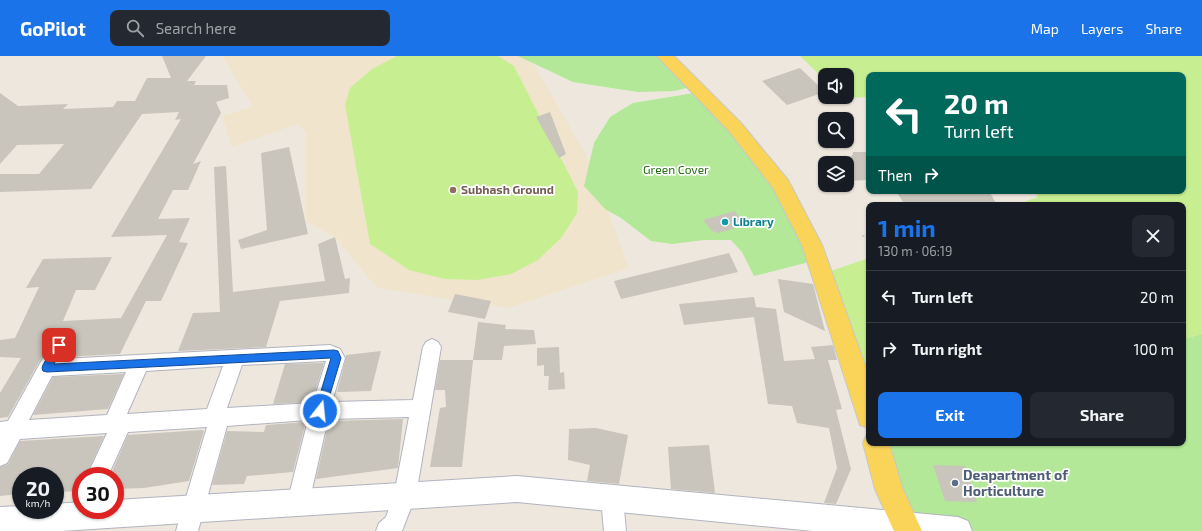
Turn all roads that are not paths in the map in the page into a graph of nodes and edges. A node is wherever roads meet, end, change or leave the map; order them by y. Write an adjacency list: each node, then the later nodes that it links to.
1 (665, 56): 7 (main road)
2 (59, 345): 6 (street)
3 (432, 347): 8 (street)
4 (235, 358): 5 (street); 9 (street); 10 (street)
5 (140, 362): 6 (street); 11 (street)
6 (47, 368): 12 (street)
7 (866, 407)
8 (422, 408): 9 (street); 16 (street)
9 (320, 411): 10 (street); 18 (street)
10 (217, 417): 11 (street); 21 (street)
11 (117, 423): 12 (street); 15 (street)
12 (7, 430): 14 (street)
13 (877, 446): 23 (main road)
14 (0, 456)
15 (100, 467)
16 (405, 495): 17 (street); 18 (street); 24 (street)
17 (612, 498): 23 (street); 25 (street)
18 (298, 503): 21 (street)
19 (72, 514): 22 (street)
20 (124, 516): 21 (street)
21 (190, 520)
22 (0, 521)
23 (906, 528): 26 (street)
24 (388, 531)
25 (615, 531)
26 (958, 531)

